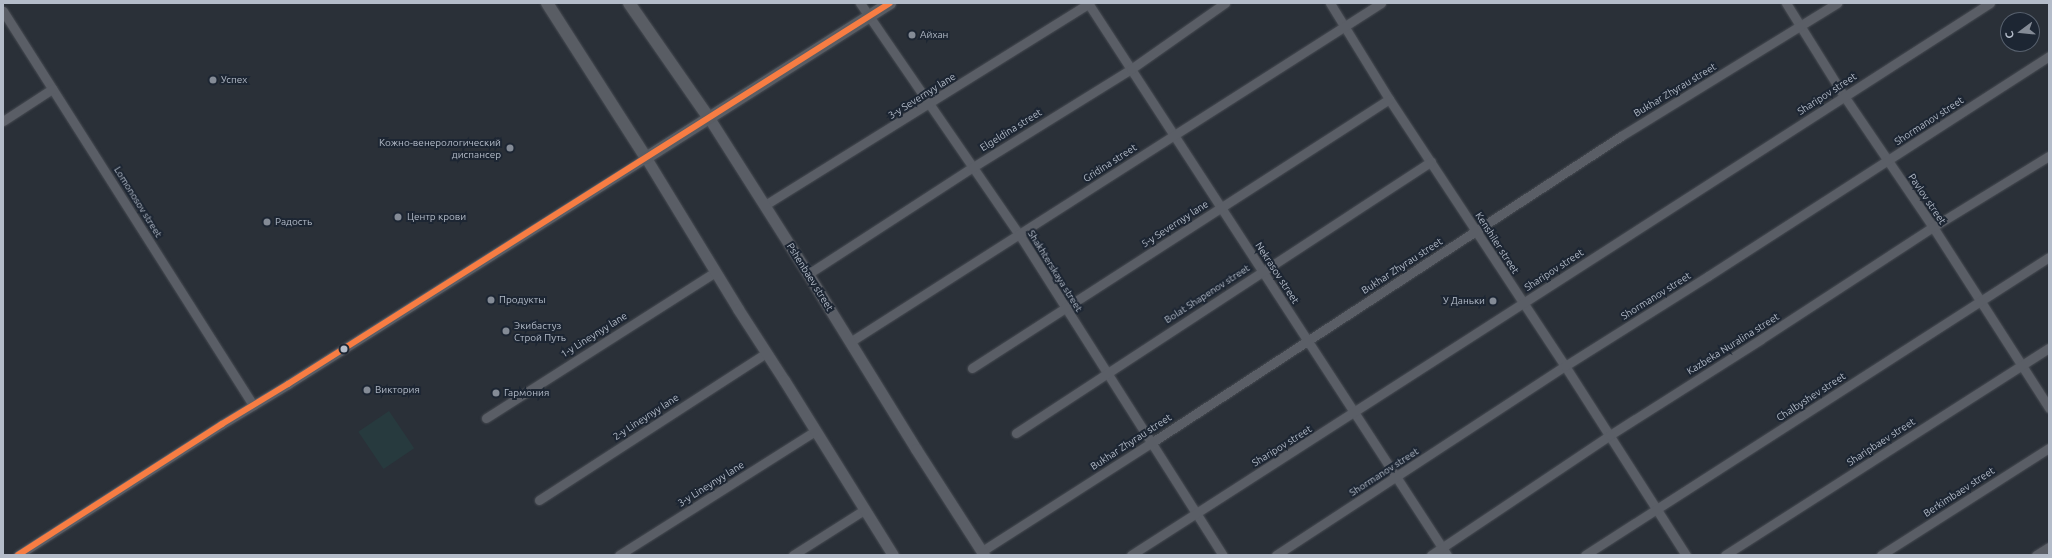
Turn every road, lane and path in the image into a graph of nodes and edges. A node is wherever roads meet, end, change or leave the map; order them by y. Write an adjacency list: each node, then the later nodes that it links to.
1 (547, 3): 26 (main road)
2 (629, 3): 22 (main road, Pshenbaev street)
3 (860, 3): 13 (street, Shakhterskaya street)
4 (890, 3): 13 (main road)
5 (1089, 3): 17 (street, Nekrasov street); 21 (street, 3-y Severnyy lane)
6 (1225, 3): 17 (street, Elgeldina street)
7 (1330, 3): 14 (street, Kenshiler street)
8 (1381, 3): 14 (street, Gridina street)
9 (1786, 3): 15 (street, Pavlov street)
10 (1837, 3): 15 (street, Bukhar Zhyrau street)
11 (1990, 3): 19 (street, Sharipov street)
12 (3, 11): 18 (street, Lomonosov street)
13 (868, 17): 21 (street, Shakhterskaya street); 22 (main road)
14 (1344, 26): 20 (street, Kenshiler street); 24 (street, Gridina street)
15 (1802, 26): 19 (street, Pavlov street); 33 (street, Bukhar Zhyrau street)
16 (2049, 56): 28 (street, Shormanov street)
17 (1131, 69): 24 (street, Nekrasov street); 29 (street, Elgeldina street)
18 (52, 89): 23 (street); 50 (street, Lomonosov street)
19 (1844, 96): 28 (street, Pavlov street); 40 (street, Sharipov street)
20 (1389, 99): 27 (street, Kenshiler street); 31 (street, 5-y Severnyy lane)
21 (930, 104): 29 (street, Shakhterskaya street); 30 (street, 3-y Severnyy lane)
22 (709, 118): 26 (main road); 30 (street, Pshenbaev street)
23 (3, 121)
24 (1174, 135): 31 (street, Nekrasov street); 34 (street, Gridina street)
25 (2049, 156): 32 (street, Kazbeka Nuralina street)
26 (646, 158): 37 (street); 50 (street)
27 (1431, 161): 33 (street, Kenshiler street); 36 (street, Bolat Shapenov street)
28 (1887, 161): 32 (street, Pavlov street); 47 (street, Shormanov street)
29 (973, 167): 34 (street, Shakhterskaya street); 38 (street, Elgeldina street)
30 (765, 205): 38 (street, Pshenbaev street)
31 (1221, 207): 36 (street, Nekrasov street); 41 (street, 5-y Severnyy lane)
32 (1933, 228): 39 (street, Pavlov street); 56 (street, Kazbeka Nuralina street)
33 (1476, 230): 40 (street, Kenshiler street); 42 (street, Bukhar Zhyrau street)
34 (1019, 234): 41 (street, Shakhterskaya street); 43 (street, Gridina street)
35 (2049, 257): 39 (street, Chalbyshev street)
36 (1263, 271): 42 (street, Nekrasov street); 49 (street, Bolat Shapenov street)
37 (715, 272): 45 (street); 53 (street, 1-y Lineynyy lane)
38 (808, 274): 43 (street, Pshenbaev street)
39 (1981, 301): 46 (street, Pavlov street); 61 (street, Chalbyshev street)
40 (1523, 303): 47 (street, Kenshiler street); 52 (street, Sharipov street)
41 (1064, 308): 48 (street, 5-y Severnyy lane); 49 (street, Shakhterskaya street)
42 (1308, 340): 52 (street, Nekrasov street); 57 (street, Bukhar Zhyrau street)
43 (850, 342): 66 (street, Pshenbaev street)
44 (2049, 348): 46 (street, Sharipbaev street)
45 (766, 353): 54 (street); 60 (street, 2-y Lineynyy lane)
46 (2022, 365): 51 (street, Pavlov street); 77 (street, Sharipbaev street)
47 (1565, 366): 56 (street, Kenshiler street); 59 (street, Shormanov street)
48 (972, 368)
49 (1107, 372): 55 (street, Bolat Shapenov street); 57 (street, Shakhterskaya street)
50 (253, 405): 67 (street)
51 (2049, 408)
52 (1355, 412): 59 (street, Nekrasov street); 63 (street, Sharipov street)
53 (486, 418)
54 (815, 431): 62 (street); 68 (street, 3-y Lineynyy lane)
55 (1016, 433)
56 (1610, 435): 61 (street, Kenshiler street); 65 (street, Kazbeka Nuralina street)
57 (1151, 443): 63 (street, Shakhterskaya street); 66 (street, Bukhar Zhyrau street)
58 (2049, 448): 78 (street, Berkimbaev street)
59 (1396, 477): 65 (street, Nekrasov street); 73 (street, Shormanov street)
60 (539, 500)
61 (1657, 509): 75 (street, Chalbyshev street); 76 (street, Kenshiler street)
62 (864, 510): 69 (street); 70 (street)
63 (1196, 513): 71 (street, Sharipov street); 72 (street, Shakhterskaya street)
64 (2049, 547): 79 (street)
65 (1445, 551): 74 (street, Kazbeka Nuralina street)
66 (983, 553)
67 (22, 554)
68 (619, 555)
69 (793, 555)
70 (893, 555)
71 (1131, 555)
72 (1223, 555)
73 (1276, 555)
74 (1431, 555)
75 (1585, 555)
76 (1686, 555)
77 (1725, 555)
78 (1881, 555)
79 (2036, 555)

